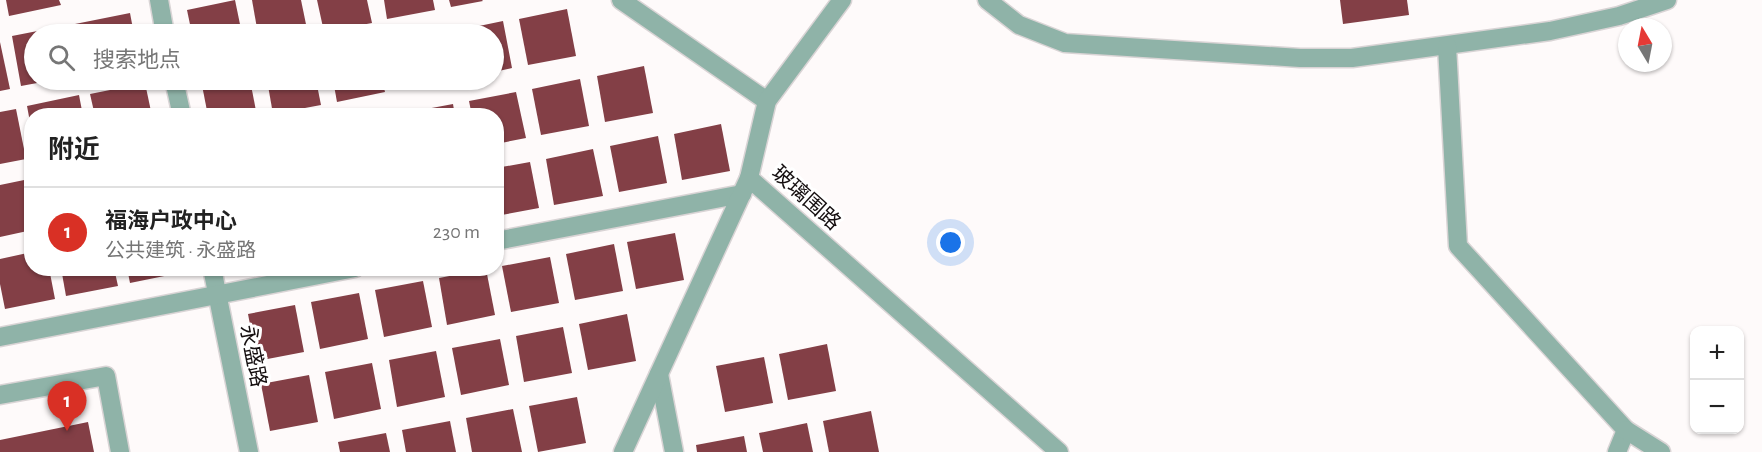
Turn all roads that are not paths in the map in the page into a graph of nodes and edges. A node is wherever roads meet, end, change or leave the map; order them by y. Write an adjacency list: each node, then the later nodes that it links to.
1 (159, 0): 6 (street)
2 (621, 0): 9 (street)
3 (842, 0): 9 (street)
4 (987, 0): 7 (street)
5 (1667, 0): 7 (street)
6 (163, 24)
7 (1447, 46): 19 (street)
8 (176, 90): 10 (street)
9 (767, 101): 11 (street)
10 (180, 108)
11 (745, 186): 12 (street); 17 (street, 玻璃围路); 24 (street, 玻璃围路)
12 (504, 239)
13 (214, 276): 15 (street, 永盛路)
14 (314, 276): 15 (street)
15 (218, 295): 16 (street); 21 (street, 永盛路)
16 (0, 337)
17 (659, 374): 22 (street, 玻璃围路); 23 (street)
18 (0, 395): 20 (street)
19 (1626, 430): 25 (street); 26 (street)
20 (120, 452)
21 (249, 452)
22 (623, 452)
23 (674, 452)
24 (1059, 452)
25 (1617, 452)
26 (1661, 452)

